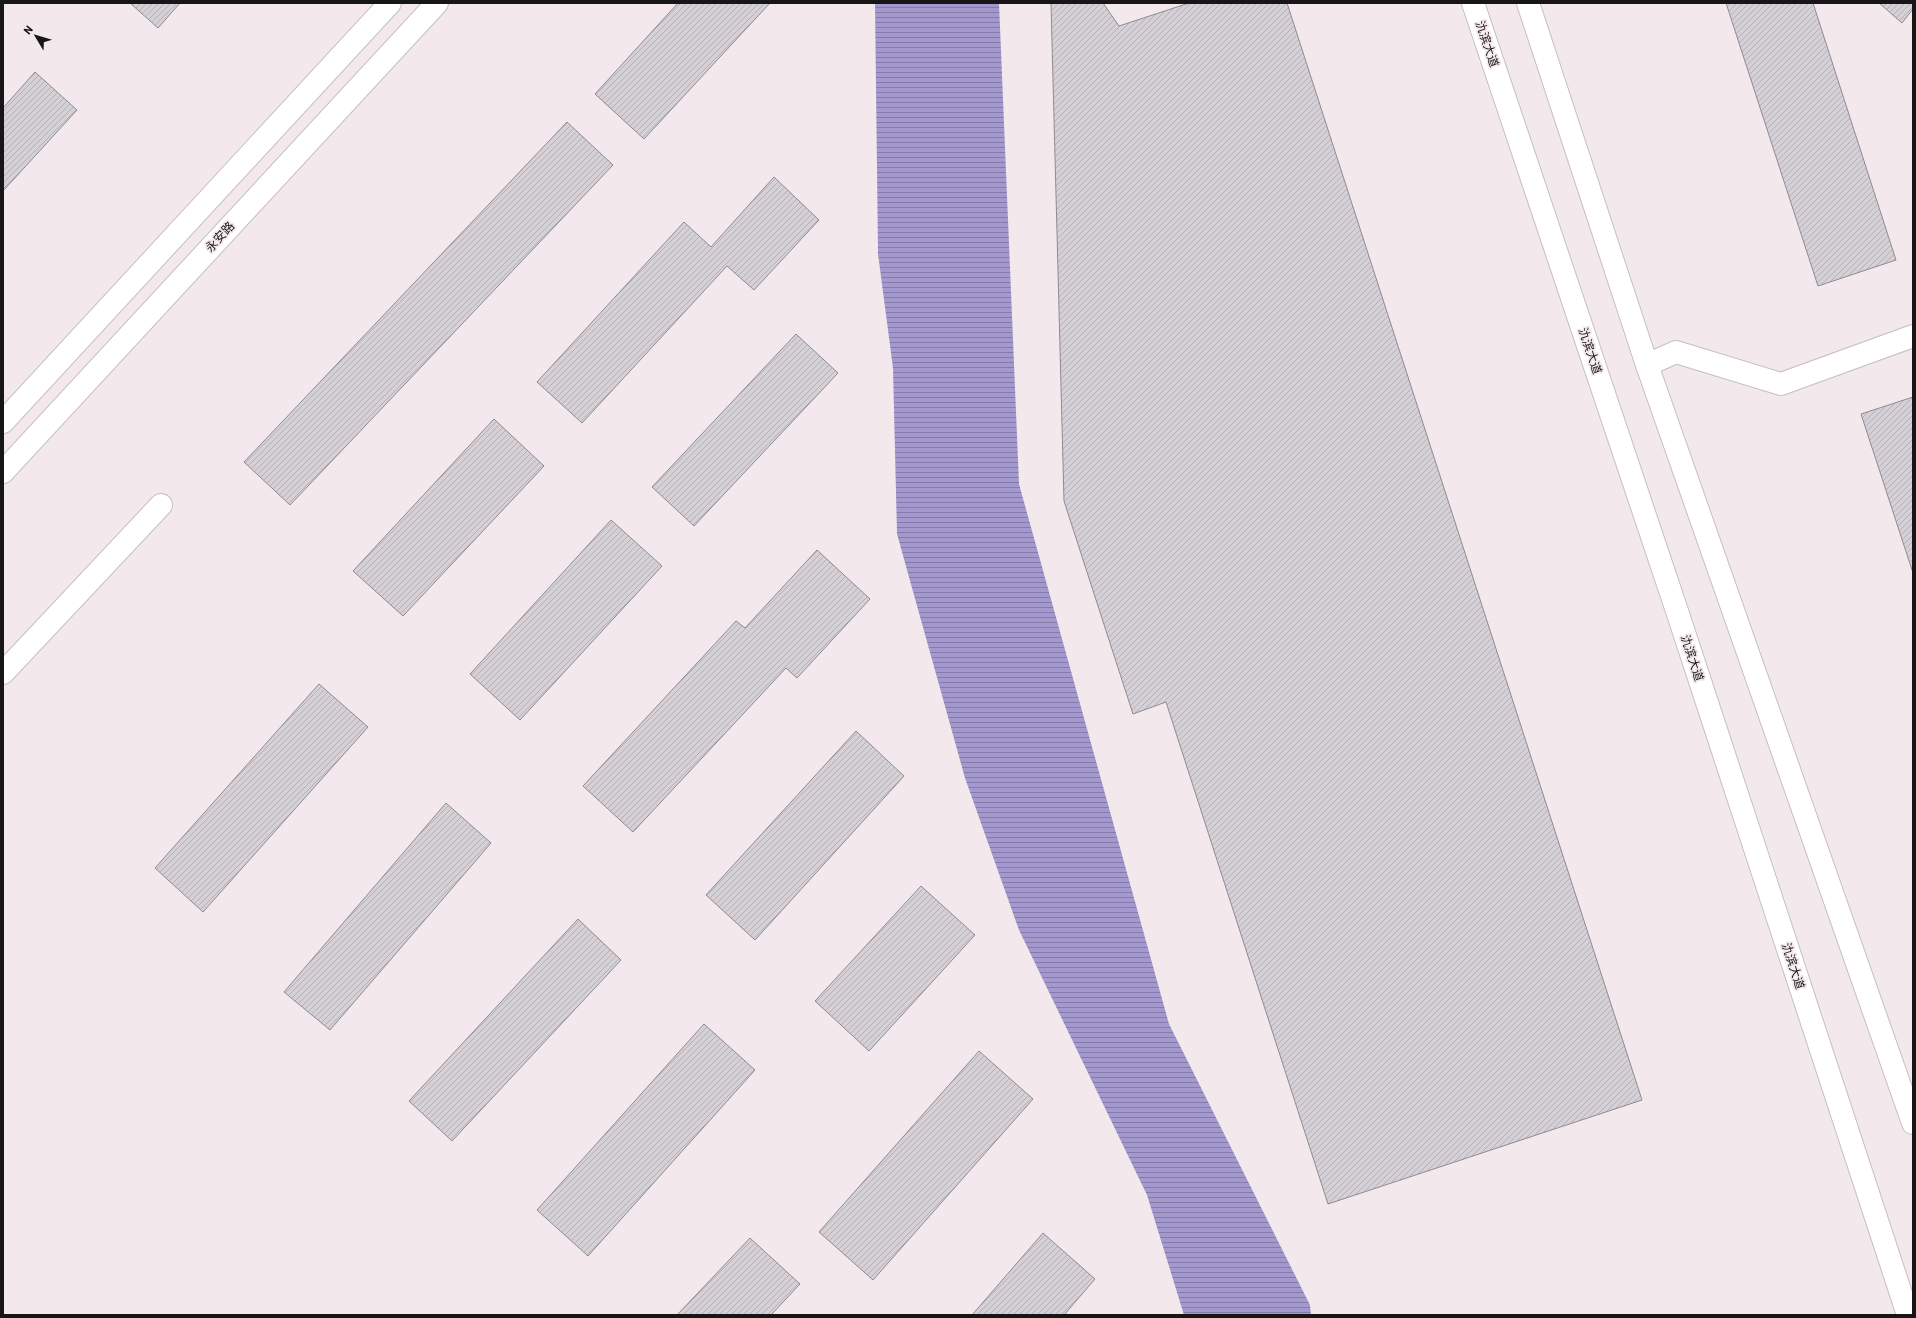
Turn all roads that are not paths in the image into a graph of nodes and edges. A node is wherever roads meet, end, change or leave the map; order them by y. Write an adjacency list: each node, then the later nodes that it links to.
1 (390, 3): 7 (main road)
2 (437, 3): 8 (main road, 永安路)
3 (1473, 3): 12 (main road, 氿滨大道)
4 (1528, 3): 6 (main road)
5 (1913, 336): 6 (main road)
6 (1647, 365): 11 (main road)
7 (3, 422)
8 (3, 472)
9 (161, 505): 10 (main road)
10 (3, 673)
11 (1913, 1123)
12 (1908, 1315)

